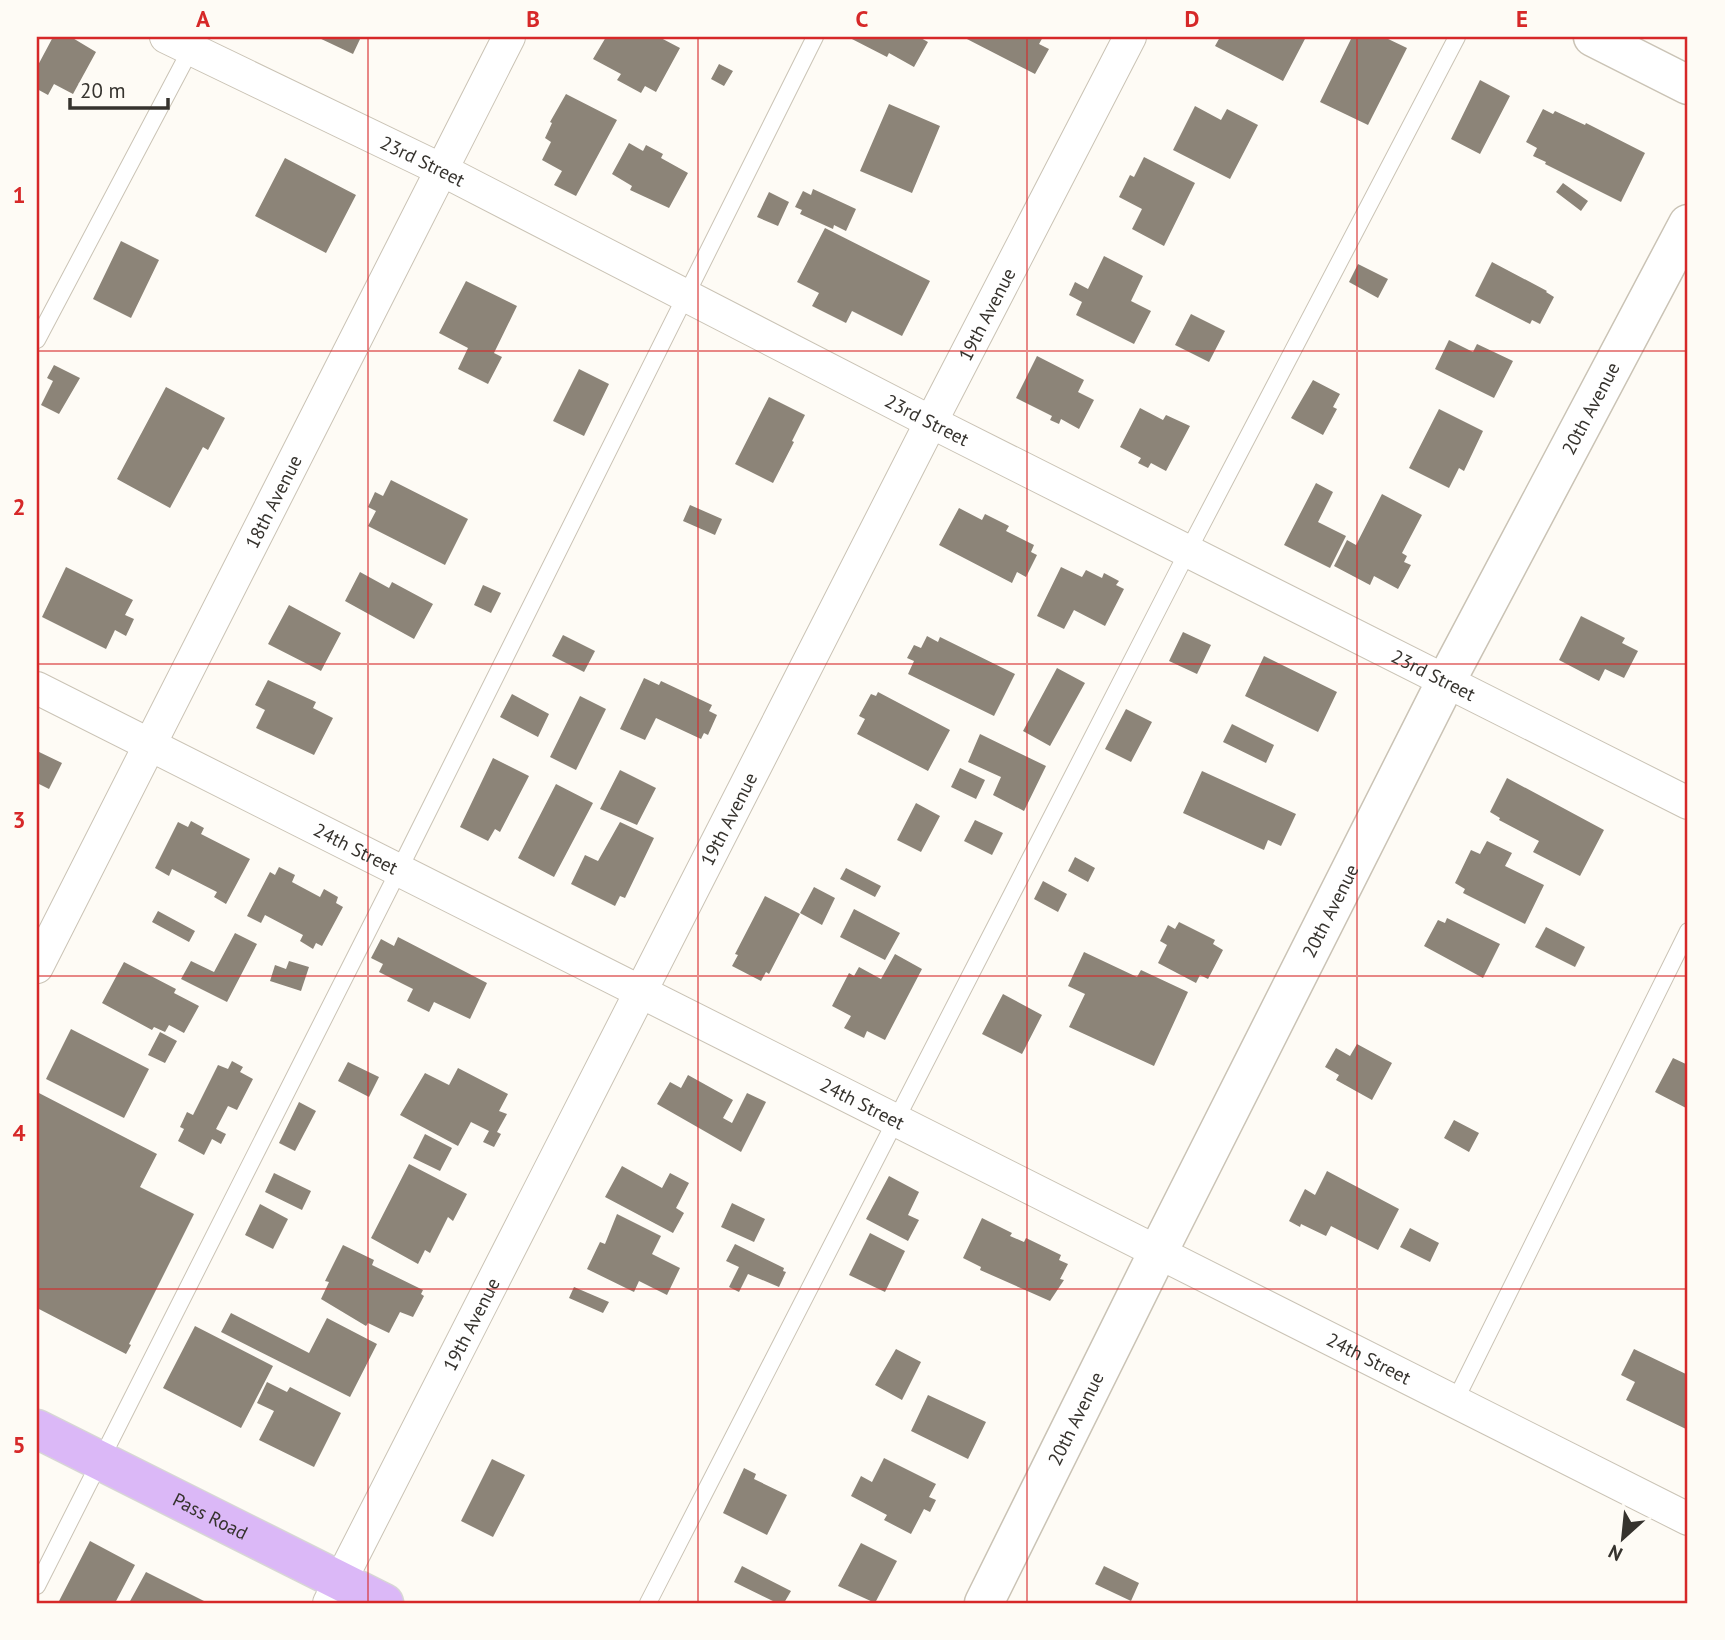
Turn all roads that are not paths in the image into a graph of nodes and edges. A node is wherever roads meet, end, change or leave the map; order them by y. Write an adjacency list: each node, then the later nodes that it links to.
1 (509, 37): 8 (street, 18th Avenue)
2 (815, 37): 10 (lane)
3 (1130, 37): 12 (street, 19th Avenue)
4 (1457, 37): 13 (lane)
5 (1593, 37): 7 (street)
6 (185, 41): 8 (street, 23rd Street); 11 (lane)
7 (1688, 85)
8 (442, 170): 10 (street, 23rd Street); 16 (street, 18th Avenue)
9 (1688, 224): 14 (street, 20th Avenue)
10 (686, 296): 12 (street, 23rd Street); 18 (lane)
11 (37, 340)
12 (930, 422): 13 (street, 23rd Street); 21 (street, 19th Avenue)
13 (1188, 551): 14 (street, 23rd Street); 22 (lane)
14 (1446, 681): 17 (street, 23rd Street); 23 (street, 20th Avenue)
15 (37, 688): 16 (street, 24th Street)
16 (151, 746): 18 (street, 24th Street); 20 (street, 18th Avenue)
17 (1688, 803)
18 (399, 870): 21 (street, 24th Street); 26 (lane)
19 (1688, 931): 24 (lane)
20 (37, 967)
21 (642, 993): 22 (street, 24th Street); 29 (street, 19th Avenue)
22 (896, 1120): 23 (street, 24th Street); 31 (lane)
23 (1158, 1252): 24 (street, 24th Street); 32 (street, 20th Avenue)
24 (1455, 1401): 27 (street, 24th Street)
25 (37, 1429): 26 (main road, Pass Road)
26 (101, 1461): 28 (lane); 29 (main road, Pass Road)
27 (1688, 1519)
28 (37, 1586)
29 (335, 1592): 30 (main road, Pass Road)
30 (384, 1603)
31 (649, 1603)
32 (984, 1603)

